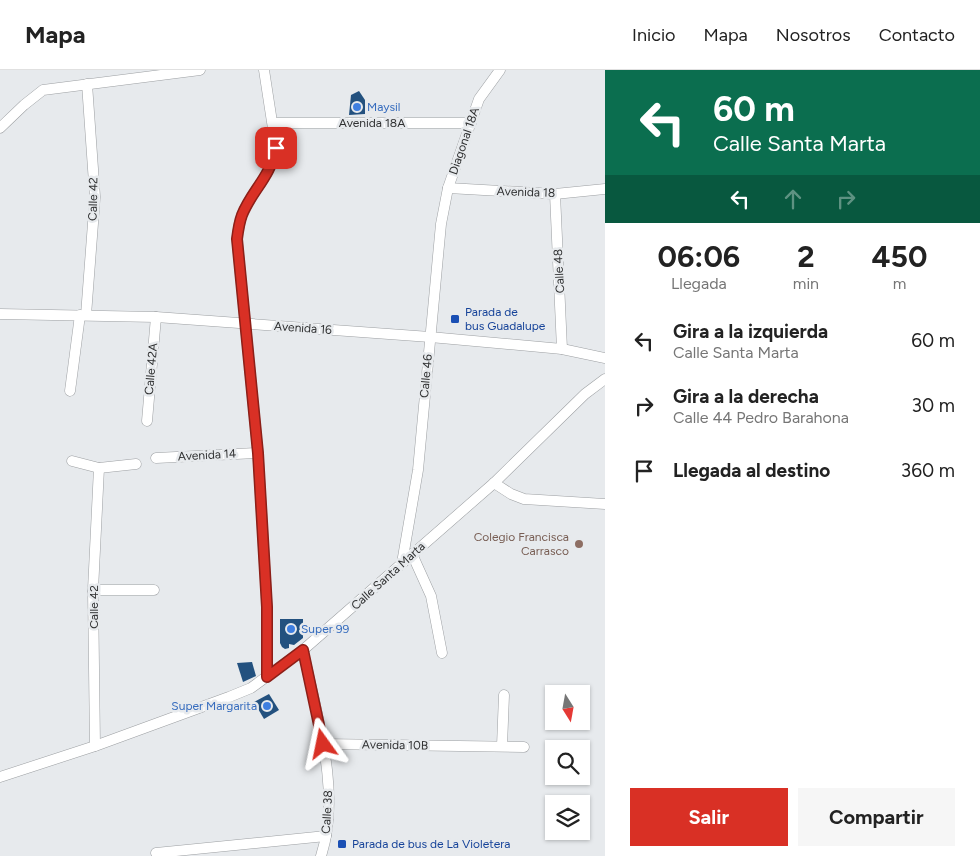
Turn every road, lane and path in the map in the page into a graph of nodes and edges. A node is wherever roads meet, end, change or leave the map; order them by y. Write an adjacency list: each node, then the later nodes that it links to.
1 (200, 70): 4 (street)
2 (264, 70): 5 (street)
3 (500, 70): 6 (street, Diagonal 18A)
4 (87, 84): 7 (street); 12 (street, Calle 42)
5 (273, 123): 6 (street, Avenida 18A); 14 (street)
6 (471, 123): 8 (street, Diagonal 18A)
7 (0, 128)
8 (448, 188): 10 (street, Avenida 18); 15 (street, Calle 46)
9 (605, 189): 10 (street, Avenida 18)
10 (555, 194): 16 (street, Calle 48)
11 (0, 314): 12 (street, Avenida 16)
12 (83, 315): 13 (street, Avenida 16); 19 (street, Calle 42)
13 (156, 317): 14 (street, Avenida 16); 20 (street, Calle 42A)
14 (246, 324): 15 (street, Avenida 16); 21 (street)
15 (430, 337): 16 (street, Avenida 16); 29 (street, Calle 46)
16 (562, 349): 17 (street, Avenida 16)
17 (605, 358)
18 (605, 379): 26 (street, Calle Santa Marta)
19 (70, 391)
20 (147, 421)
21 (258, 453): 22 (street, Avenida 14); 34 (street)
22 (156, 458)
23 (72, 461): 25 (street)
24 (136, 464): 25 (street)
25 (98, 468): 30 (street, Calle 42)
26 (494, 483): 27 (street); 28 (street, Calle Santa Marta)
27 (605, 504)
28 (412, 554): 29 (street, Calle Santa Marta); 33 (street)
29 (402, 563): 32 (street, Calle Santa Marta)
30 (93, 590): 31 (street); 37 (street, Calle 42)
31 (154, 590)
32 (303, 650): 34 (street, Calle Santa Marta); 36 (street, Calle 38)
33 (442, 653)
34 (267, 677): 37 (street, Calle Santa Marta)
35 (504, 695): 38 (street)
36 (323, 744): 38 (street, Avenida 10B); 41 (street, Calle 38)
37 (95, 746): 40 (street, Calle Santa Marta)
38 (502, 746): 39 (street, Avenida 10B)
39 (524, 746)
40 (0, 777)
41 (326, 836): 42 (street); 43 (street, Calle 38)
42 (156, 853)
43 (321, 856)

